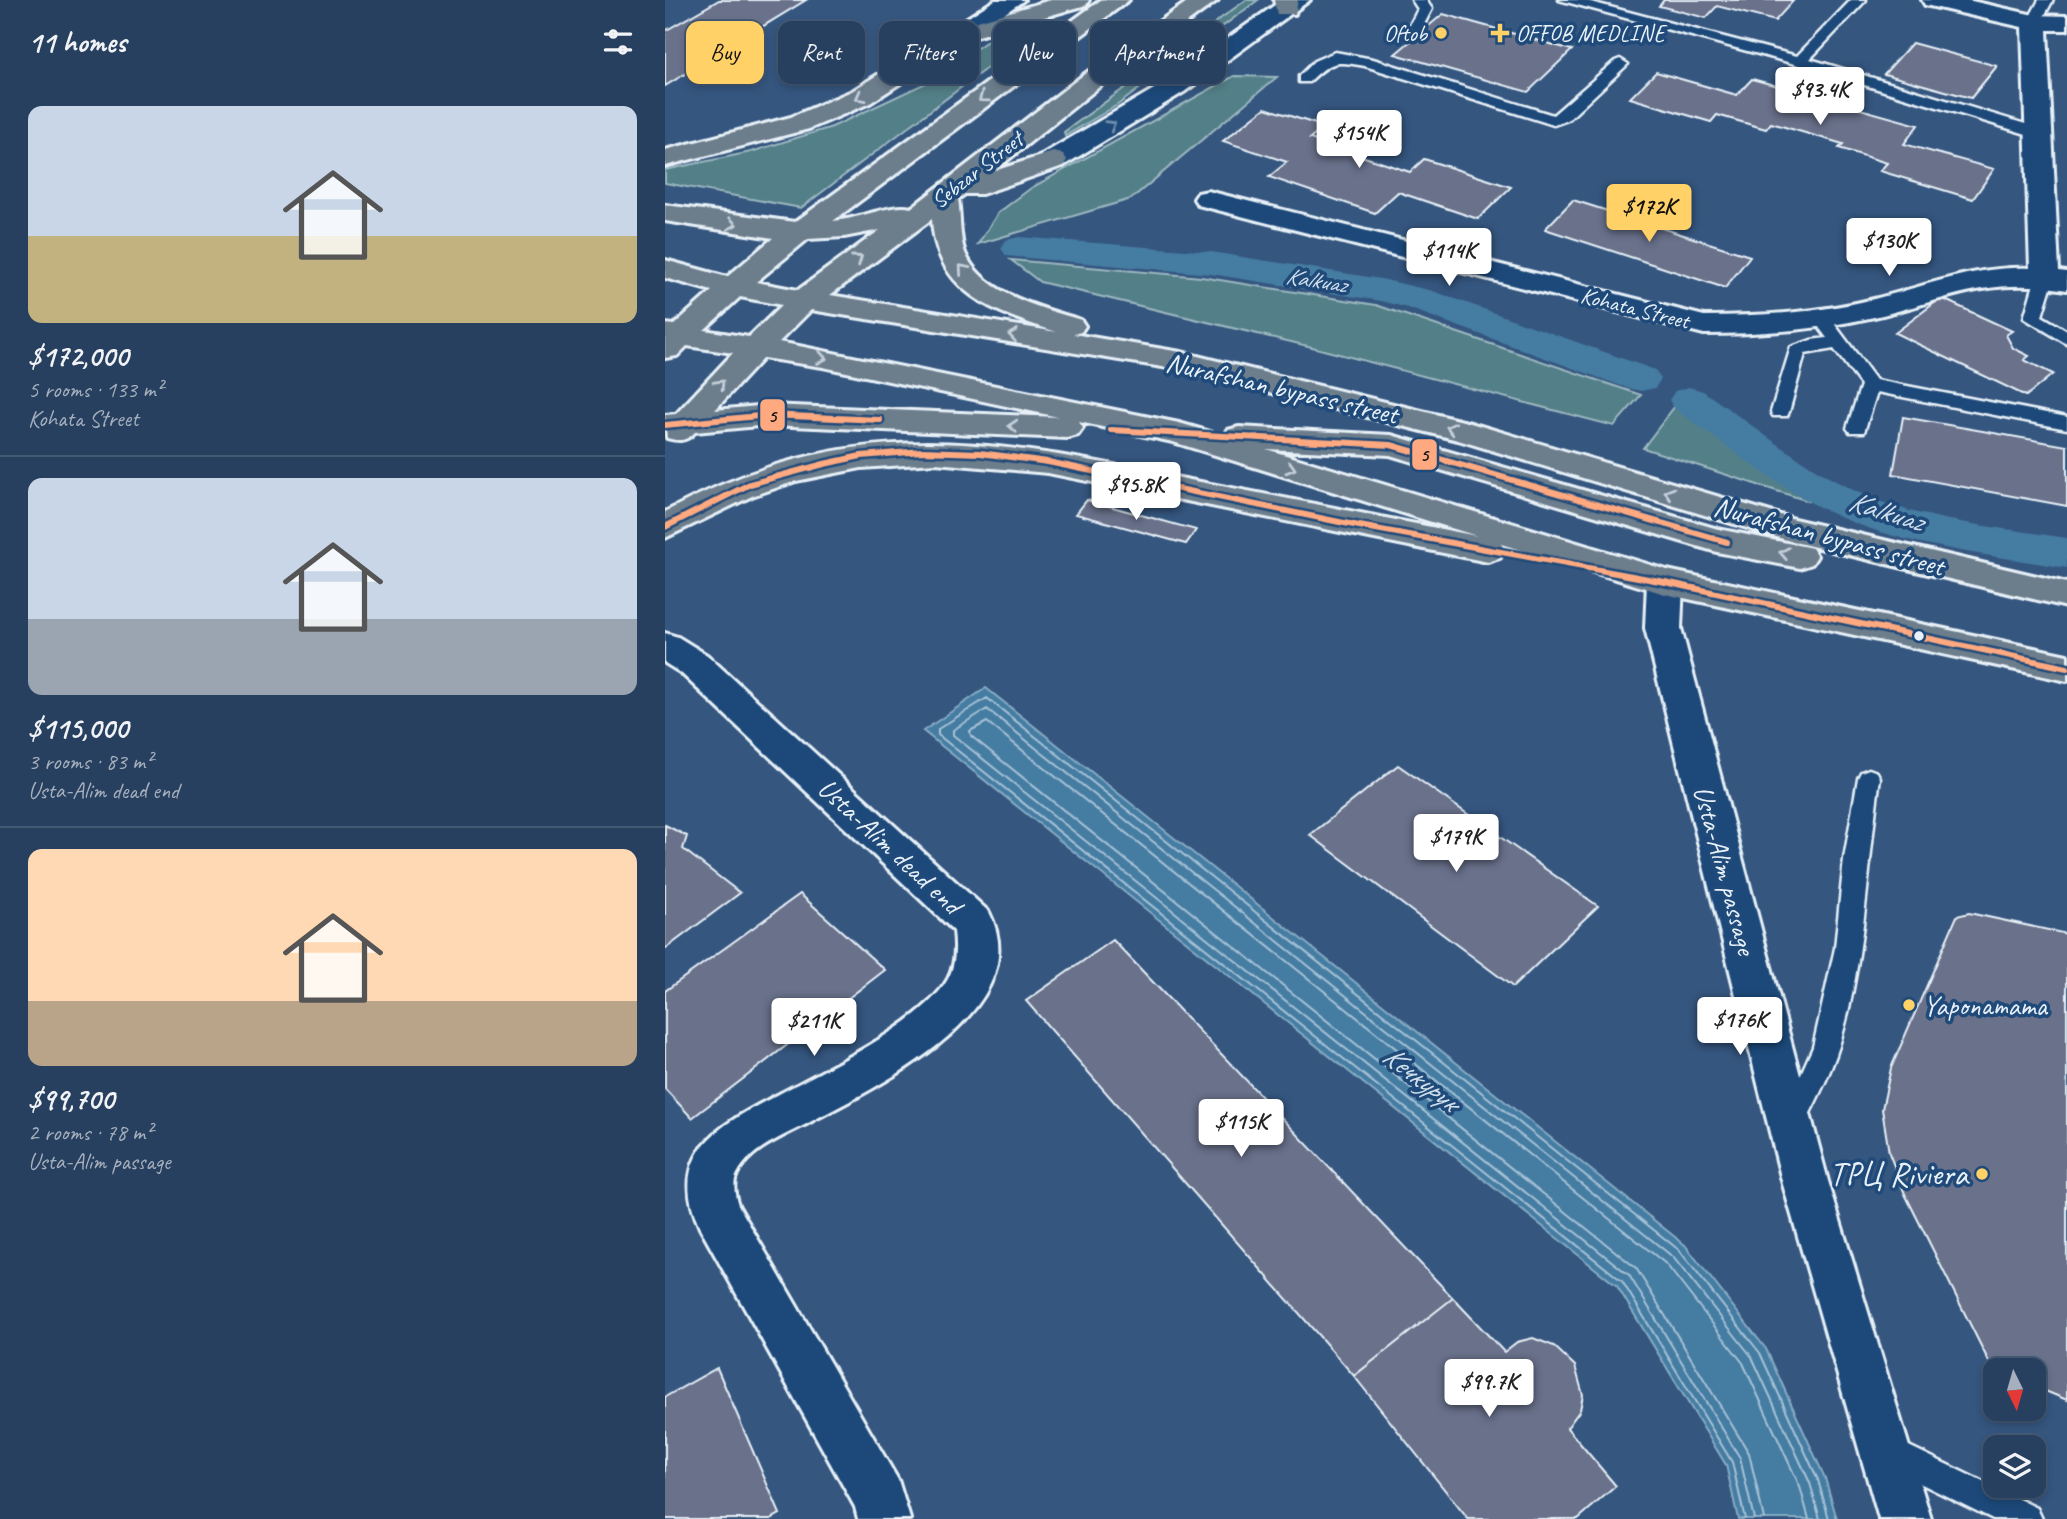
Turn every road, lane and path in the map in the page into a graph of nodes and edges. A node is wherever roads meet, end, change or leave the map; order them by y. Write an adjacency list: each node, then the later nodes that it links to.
1 (1012, 0): 11 (street)
2 (1077, 0): 14 (main road)
3 (1117, 0): 25 (main road, Sebzar Street, one-way to 25)
4 (1206, 0): 22 (main road, Sebzar Street)
5 (1419, 0): 13 (lane)
6 (1566, 0): 15 (lane)
7 (1859, 0): 15 (lane)
8 (1934, 0): 10 (street)
9 (1290, 3): 21 (street, Sebzar Street, one-way to 9)
10 (2040, 11): 12 (street); 19 (street)
11 (979, 21)
12 (2067, 23)
13 (1416, 27)
14 (979, 28)
15 (1800, 61): 19 (lane)
16 (1621, 64): 17 (lane)
17 (1304, 79)
18 (881, 84): 20 (main road, one-way to 20)
19 (2039, 133): 28 (street)
20 (665, 158)
21 (1053, 160): 22 (main road); 26 (main road)
22 (944, 197): 25 (main road); 26 (main road); 30 (main road, Sebzar Street, one-way to 22)
23 (1208, 199): 31 (street, Kohata Street)
24 (665, 213): 25 (main road, one-way to 25)
25 (799, 232): 29 (main road, Sebzar Street)
26 (949, 232): 36 (main road, one-way to 26)
27 (665, 269): 29 (main road, Nurafshan bypass street)
28 (2056, 279): 31 (street, Kohata Street); 32 (lane)
29 (732, 287): 30 (main road, Nurafshan bypass street); 33 (main road, Sebzar Street)
30 (804, 300): 35 (main road, Sebzar Street); 36 (main road, Nurafshan bypass street, one-way to 30)
31 (1821, 318): 34 (lane)
32 (2067, 339)
33 (670, 340): 35 (main road)
34 (1839, 343): 37 (lane); 38 (lane)
35 (755, 348): 39 (main road, Sebzar Street, one-way to 35); 42 (main road, one-way to 42)
36 (1181, 361): 46 (main road, Nurafshan bypass street, one-way to 36)
37 (1870, 385): 40 (lane); 41 (lane)
38 (1780, 412)
39 (676, 423): 42 (main road, one-way to 39); 43 (main road, Sebzar Street)
40 (2067, 423)
41 (1857, 428)
42 (1179, 433): 45 (main road, one-way to 45); 47 (main road, one-way to 42)
43 (665, 446)
44 (665, 527): 45 (main road)
45 (1665, 582): 49 (main road); 51 (street, Usta-Alim passage)
46 (2067, 595)
47 (2067, 608)
48 (665, 646): 53 (street, Usta-Alim dead end)
49 (2067, 668)
50 (1869, 778): 51 (lane)
51 (1791, 1124): 52 (street, Usta-Alim passage)
52 (1883, 1449): 54 (street, Usta-Alim passage); 55 (lane)
53 (884, 1519)
54 (1905, 1519)
55 (2026, 1519)

